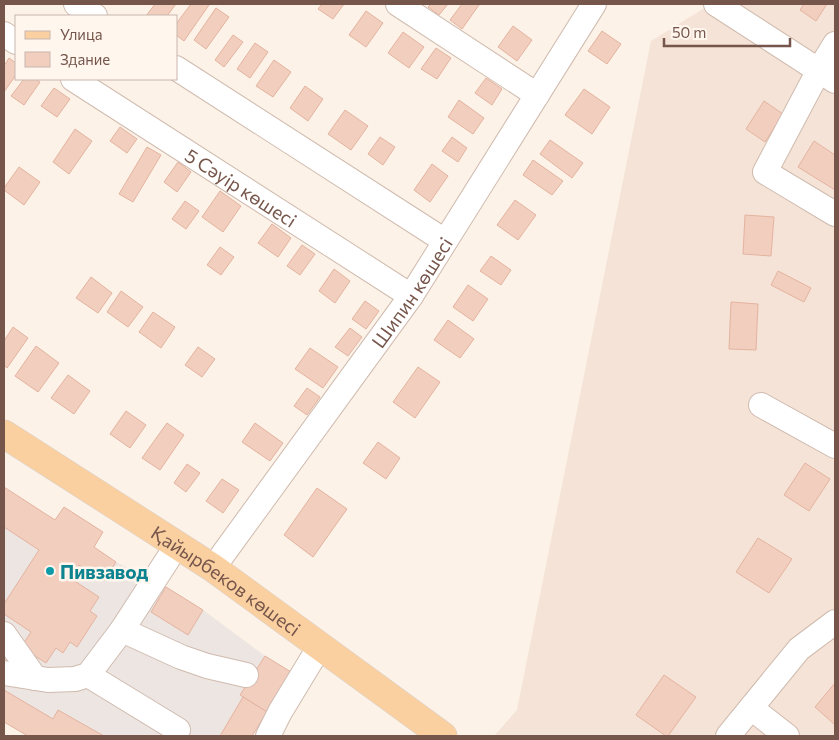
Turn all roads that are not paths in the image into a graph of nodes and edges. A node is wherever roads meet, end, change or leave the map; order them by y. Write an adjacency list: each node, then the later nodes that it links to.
1 (76, 4): 5 (street)
2 (398, 4): 12 (street)
3 (594, 4): 12 (street, Шипин көшесі)
4 (716, 4): 10 (street)
5 (93, 15)
6 (4, 34): 7 (street)
7 (15, 41)
8 (835, 44): 10 (street)
9 (178, 69): 14 (street)
10 (827, 75): 13 (street)
11 (75, 80): 15 (street, 5 Сәуір көшесі)
12 (537, 95): 14 (street, Шипин көшесі)
13 (835, 214)
14 (445, 241): 15 (street, Шипин көшесі)
15 (411, 296): 20 (street, Шипин көшесі)
16 (761, 405): 18 (street)
17 (4, 434): 19 (main road, Қайырбеков көшесі)
18 (835, 446)
19 (177, 545): 20 (main road, Қайырбеков көшесі); 22 (street)
20 (213, 568): 24 (main road, Қайырбеков көшесі)
21 (835, 622): 29 (street)
22 (122, 630): 26 (street); 27 (street)
23 (4, 634): 28 (street)
24 (320, 646): 31 (street); 32 (main road, Қайырбеков көшесі)
25 (4, 673): 28 (street)
26 (88, 675): 28 (street); 30 (street)
27 (246, 675)
28 (35, 678)
29 (751, 708): 33 (street); 34 (street)
30 (178, 730)
31 (268, 736)
32 (443, 736)
33 (728, 736)
34 (786, 736)

